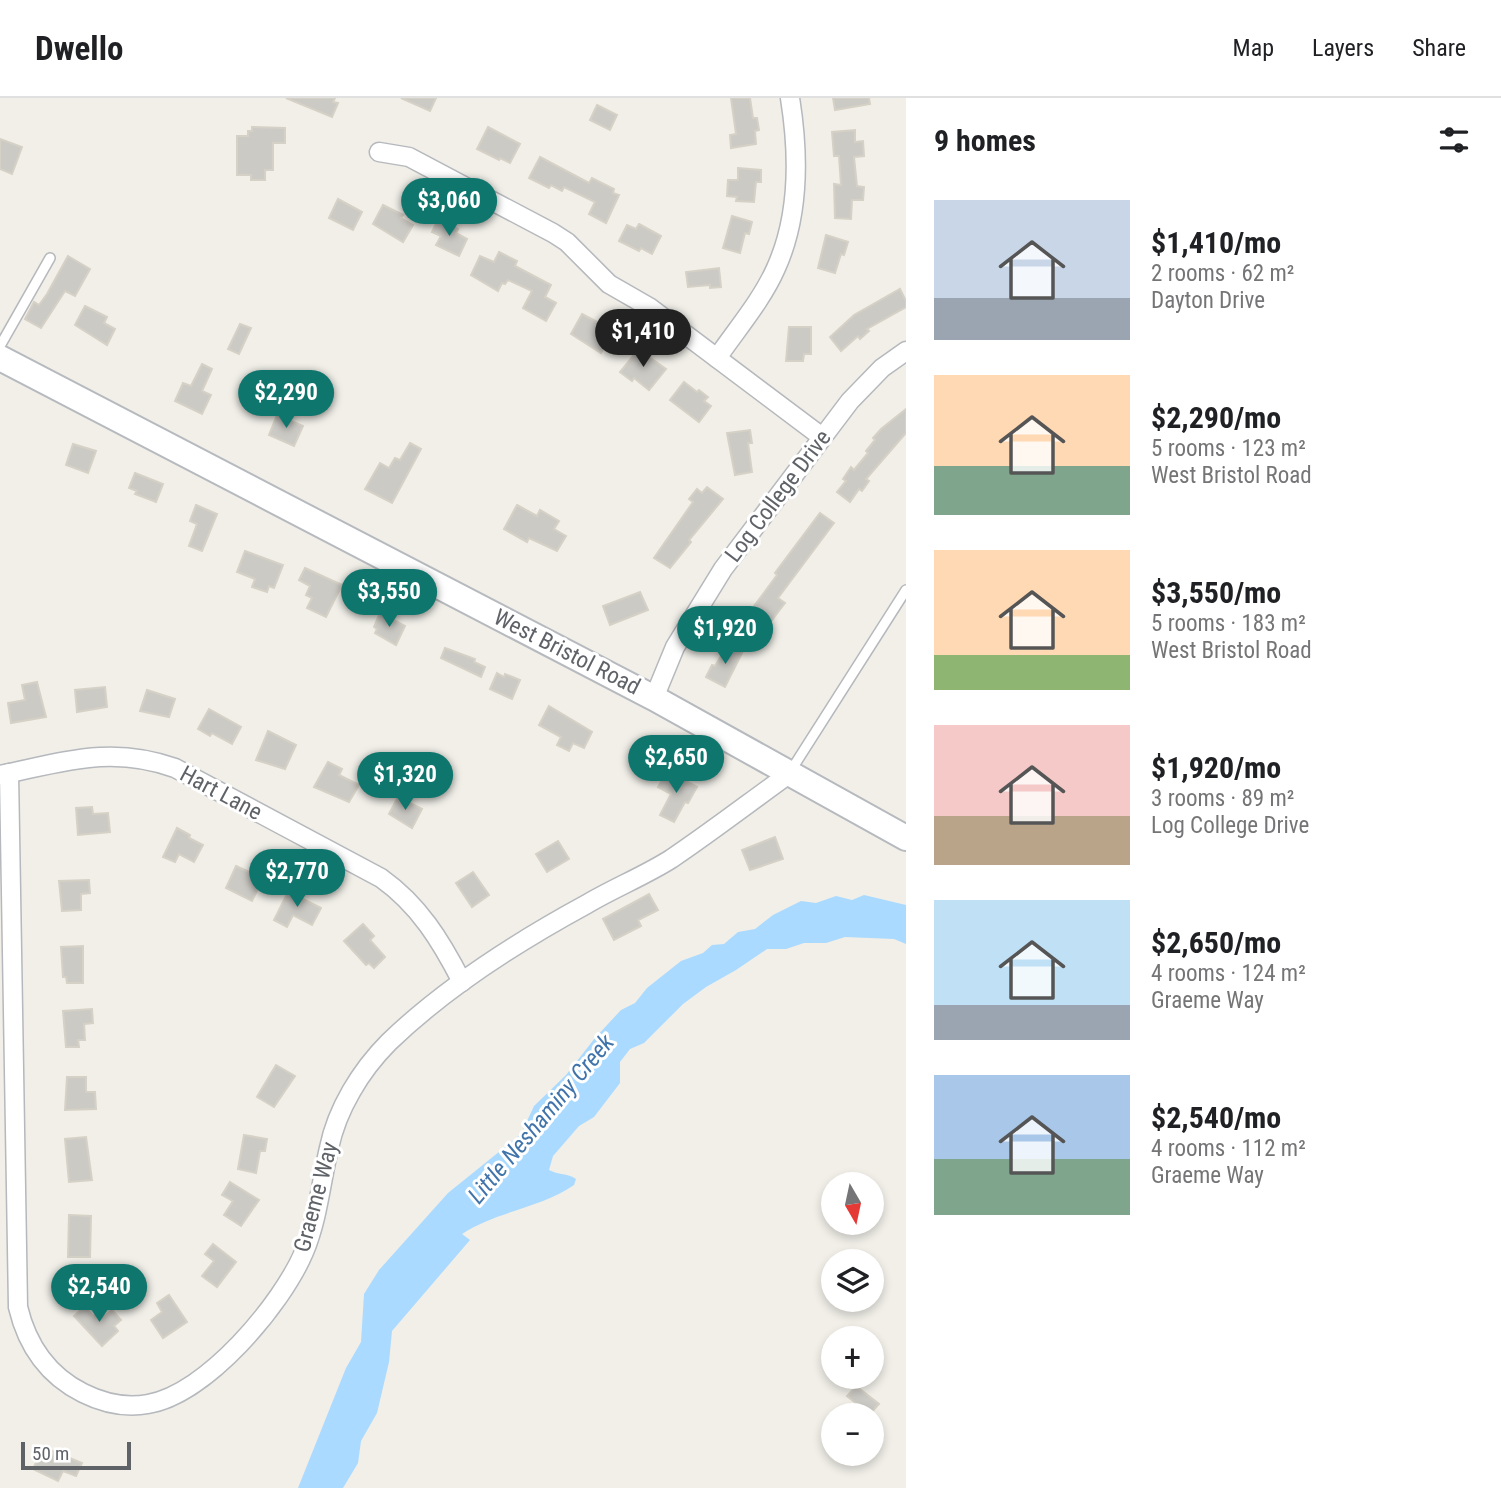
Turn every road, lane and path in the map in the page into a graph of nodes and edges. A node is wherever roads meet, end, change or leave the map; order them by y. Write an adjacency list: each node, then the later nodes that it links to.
1 (790, 98): 7 (street)
2 (379, 152): 7 (street)
3 (50, 258): 4 (lane)
4 (0, 346)
5 (906, 351): 8 (street, Log College Drive)
6 (0, 358): 10 (main road, West Bristol Road)
7 (717, 358): 8 (street)
8 (822, 437): 10 (street, Log College Drive)
9 (906, 590): 12 (lane)
10 (654, 698): 12 (main road, West Bristol Road)
11 (5, 774): 14 (street, Hart Lane); 14 (street, Graeme Way)
12 (789, 774): 13 (main road, West Bristol Road); 14 (street, Graeme Way)
13 (906, 838)
14 (462, 982)

